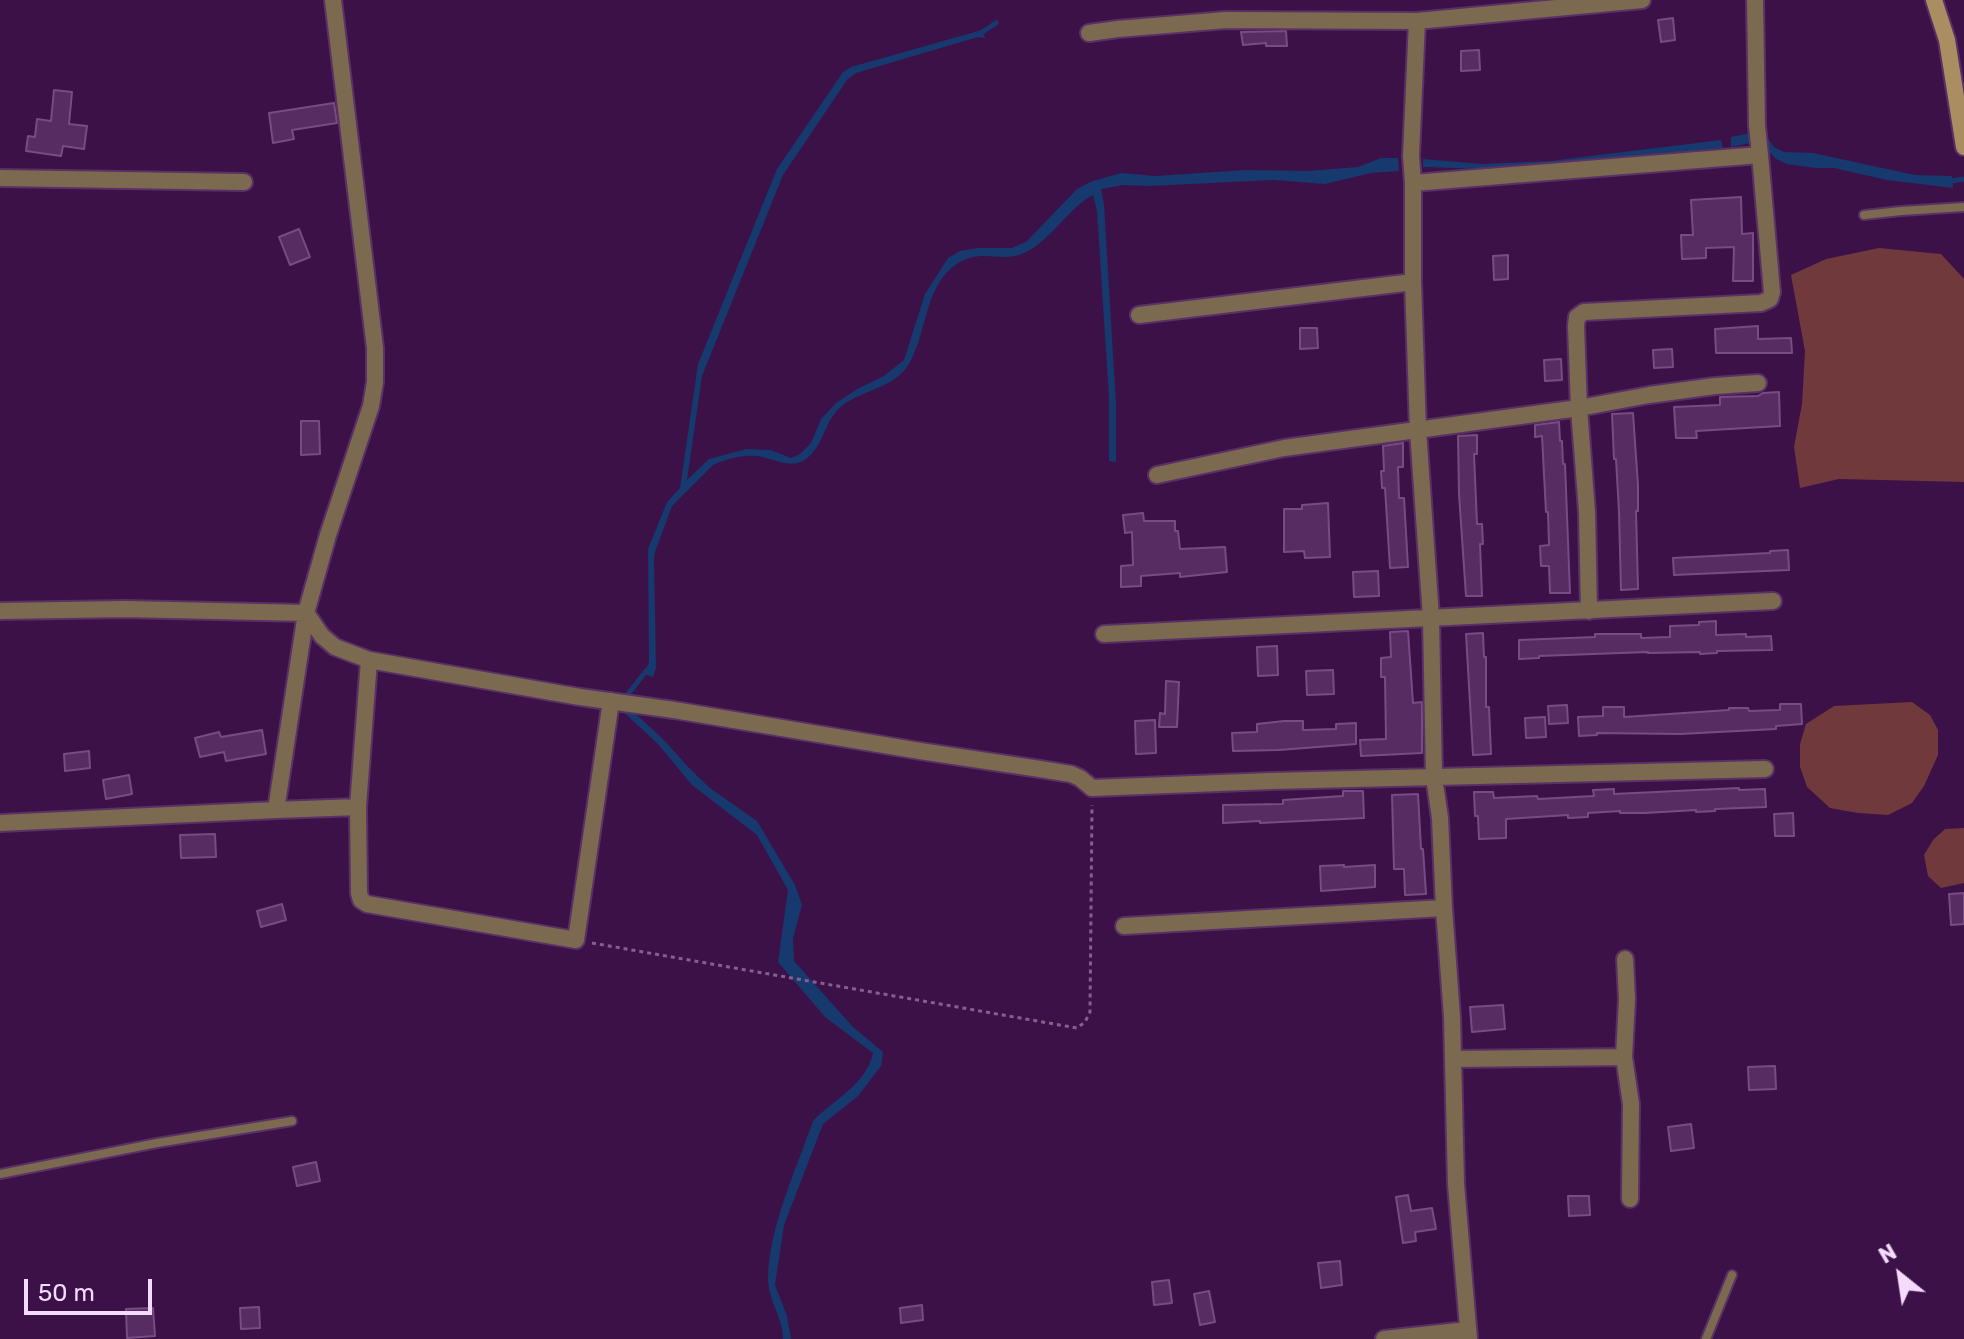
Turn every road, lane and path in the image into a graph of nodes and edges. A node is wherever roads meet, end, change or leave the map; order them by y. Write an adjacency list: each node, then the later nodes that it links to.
1 (333, 0): 23 (street)
2 (1642, 0): 5 (street)
3 (1755, 0): 8 (street)
4 (1934, 0): 7 (street)
5 (1417, 21): 6 (street); 9 (street)
6 (1089, 33)
7 (1964, 147)
8 (1759, 150): 9 (street); 17 (street)
9 (1412, 170): 14 (street)
10 (0, 178): 11 (street)
11 (244, 182)
12 (1964, 207): 13 (lane)
13 (1864, 215)
14 (1413, 282): 15 (street); 18 (street)
15 (1139, 315)
16 (1758, 383): 17 (street)
17 (1579, 408): 18 (street); 22 (street)
18 (1418, 430): 19 (street); 24 (street)
19 (1157, 475)
20 (1773, 601): 22 (street)
21 (0, 611): 23 (street)
22 (1589, 611): 24 (street)
23 (306, 613): 26 (street); 32 (street)
24 (1431, 618): 25 (street); 29 (street)
25 (1104, 634)
26 (369, 660): 27 (street); 31 (street)
27 (618, 702): 30 (street); 36 (street)
28 (1765, 769): 29 (street)
29 (1434, 777): 30 (street); 34 (street)
30 (1092, 788): 36 (path)
31 (358, 807): 32 (street); 36 (street)
32 (276, 810): 33 (street)
33 (0, 823)
34 (1444, 908): 35 (street); 39 (street)
35 (1124, 926)
36 (576, 940)
37 (1625, 959): 38 (street)
38 (1624, 1057): 39 (street); 42 (street)
39 (1453, 1059): 44 (street)
40 (292, 1121): 41 (lane)
41 (0, 1174)
42 (1630, 1199)
43 (1732, 1275): 46 (lane)
44 (1468, 1334): 45 (street)
45 (1384, 1339)
46 (1706, 1339)

